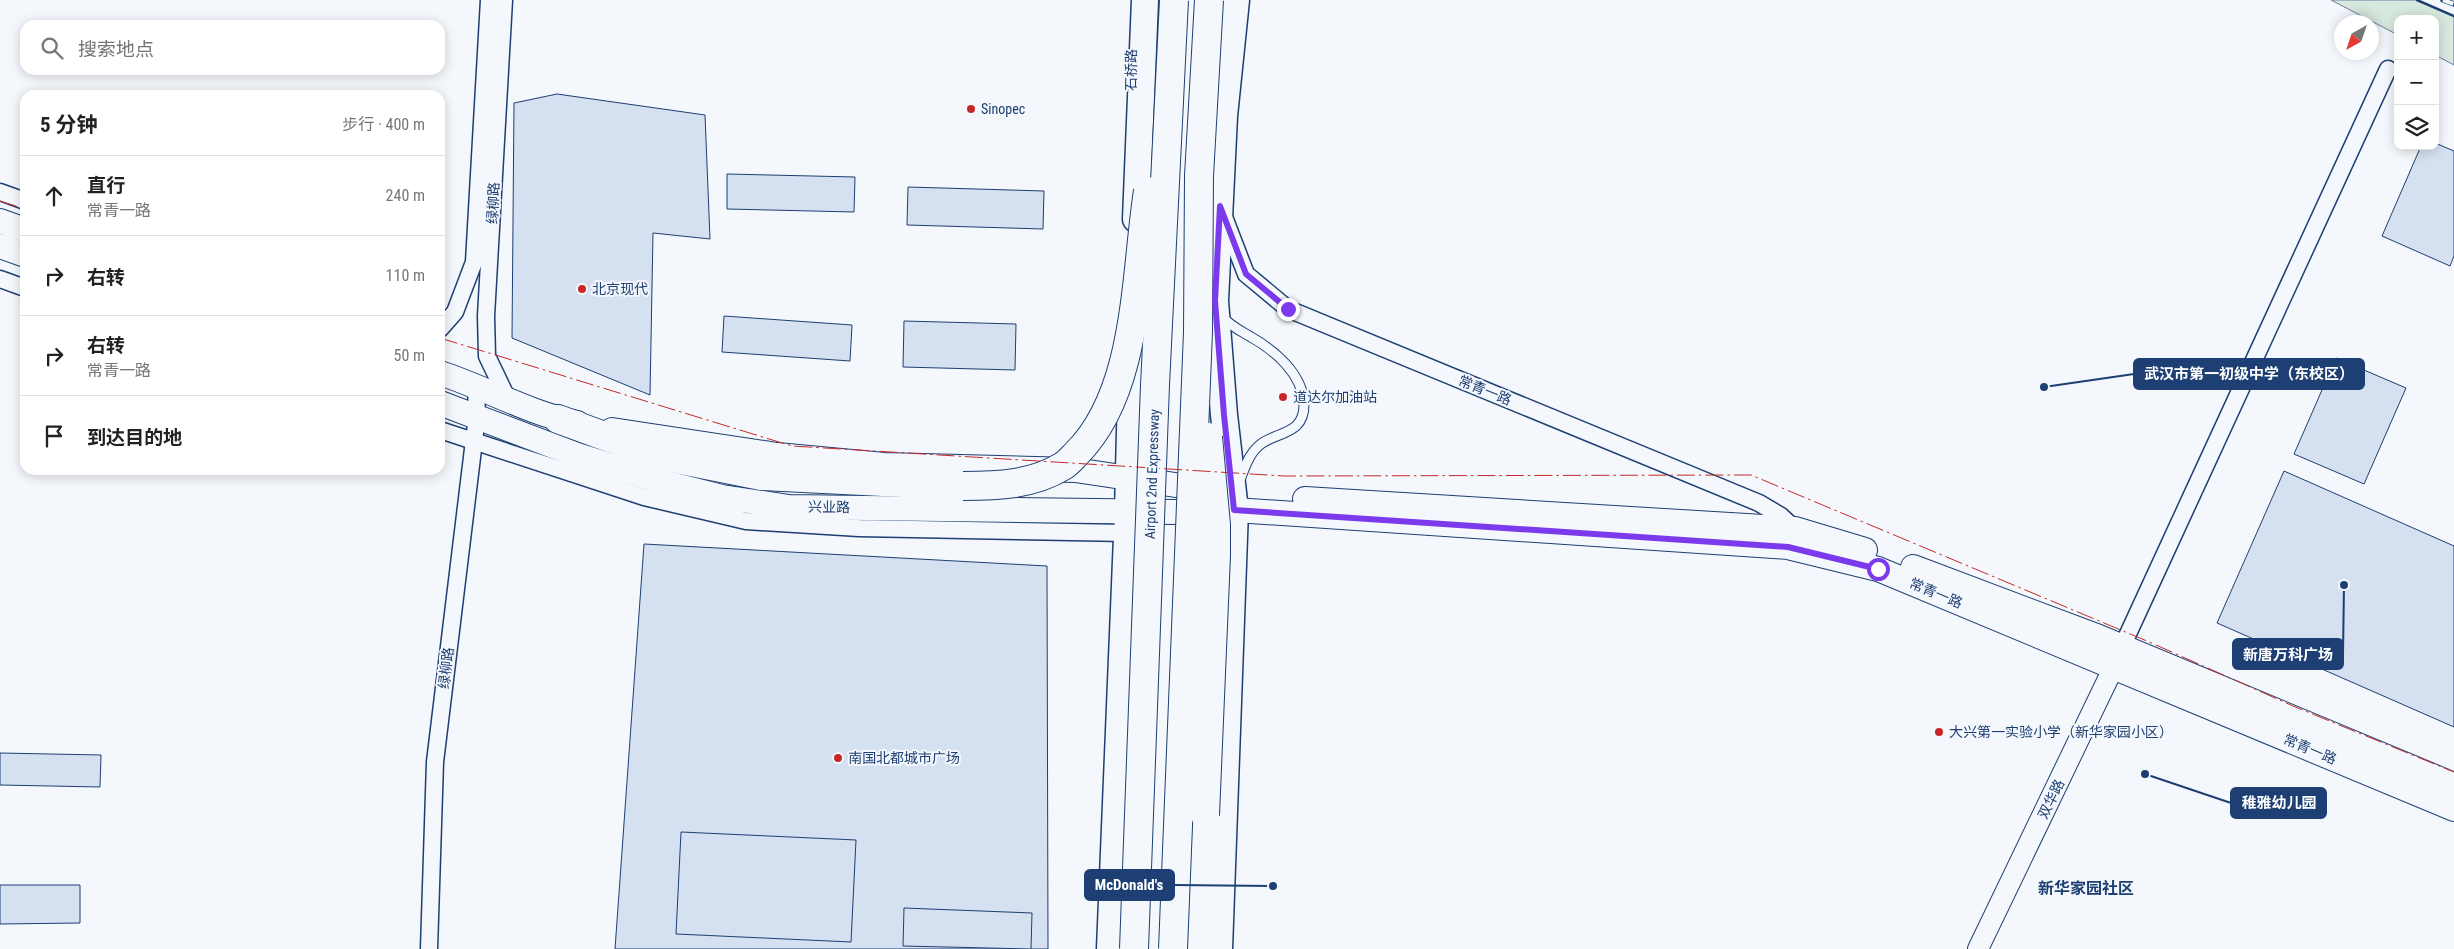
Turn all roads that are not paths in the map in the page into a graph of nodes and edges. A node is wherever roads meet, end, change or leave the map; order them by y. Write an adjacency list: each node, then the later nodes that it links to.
1 (489, 0): 21 (street, 绿柳路)
2 (504, 0): 25 (street, 绿柳路)
3 (1132, 0): 10 (street, 石桥路)
4 (1145, 0): 10 (main road)
5 (1174, 0): 8 (highway, Airport 2nd Expressway, bridge)
6 (1209, 0): 22 (highway, bridge)
7 (1236, 0): 13 (main road)
8 (1170, 49): 28 (highway, bridge); 40 (highway, Airport 2nd Expressway, bridge)
9 (2388, 69): 35 (street)
10 (1140, 138): 31 (main road)
11 (0, 192): 12 (street)
12 (20, 199)
13 (1220, 206): 20 (main road); 34 (street, 常青一路)
14 (0, 221): 15 (main road)
15 (20, 228)
16 (0, 246): 17 (main road)
17 (20, 253)
18 (0, 279): 19 (street)
19 (20, 286)
20 (1215, 301): 32 (main road); 32 (lane)
21 (445, 323)
22 (1198, 332): 41 (highway, bridge); 42 (highway, bridge)
23 (445, 372): 24 (main road)
24 (476, 387): 25 (main road); 27 (street, 绿柳路)
25 (509, 402): 28 (main road)
26 (445, 405): 27 (main road, 兴业路)
27 (477, 416): 30 (street, 绿柳路); 33 (main road, 兴业路)
28 (558, 419): 31 (main road)
29 (445, 432): 30 (street)
30 (474, 441): 33 (street); 38 (street, 绿柳路)
31 (1128, 477): 32 (main road); 33 (main road)
32 (1234, 502): 33 (main road, 兴业路); 34 (main road, 常青一路); 35 (main road, 常青一路); 43 (main road)
33 (1127, 522): 39 (main road)
34 (1795, 530): 35 (main road, 常青一路)
35 (2119, 658): 36 (main road, 常青一路); 37 (main road, 常青一路); 44 (street, 双华路)
36 (2454, 785)
37 (2454, 809)
38 (428, 949)
39 (1110, 949)
40 (1134, 949)
41 (1173, 949)
42 (1200, 949)
43 (1220, 949)
44 (1978, 949)

